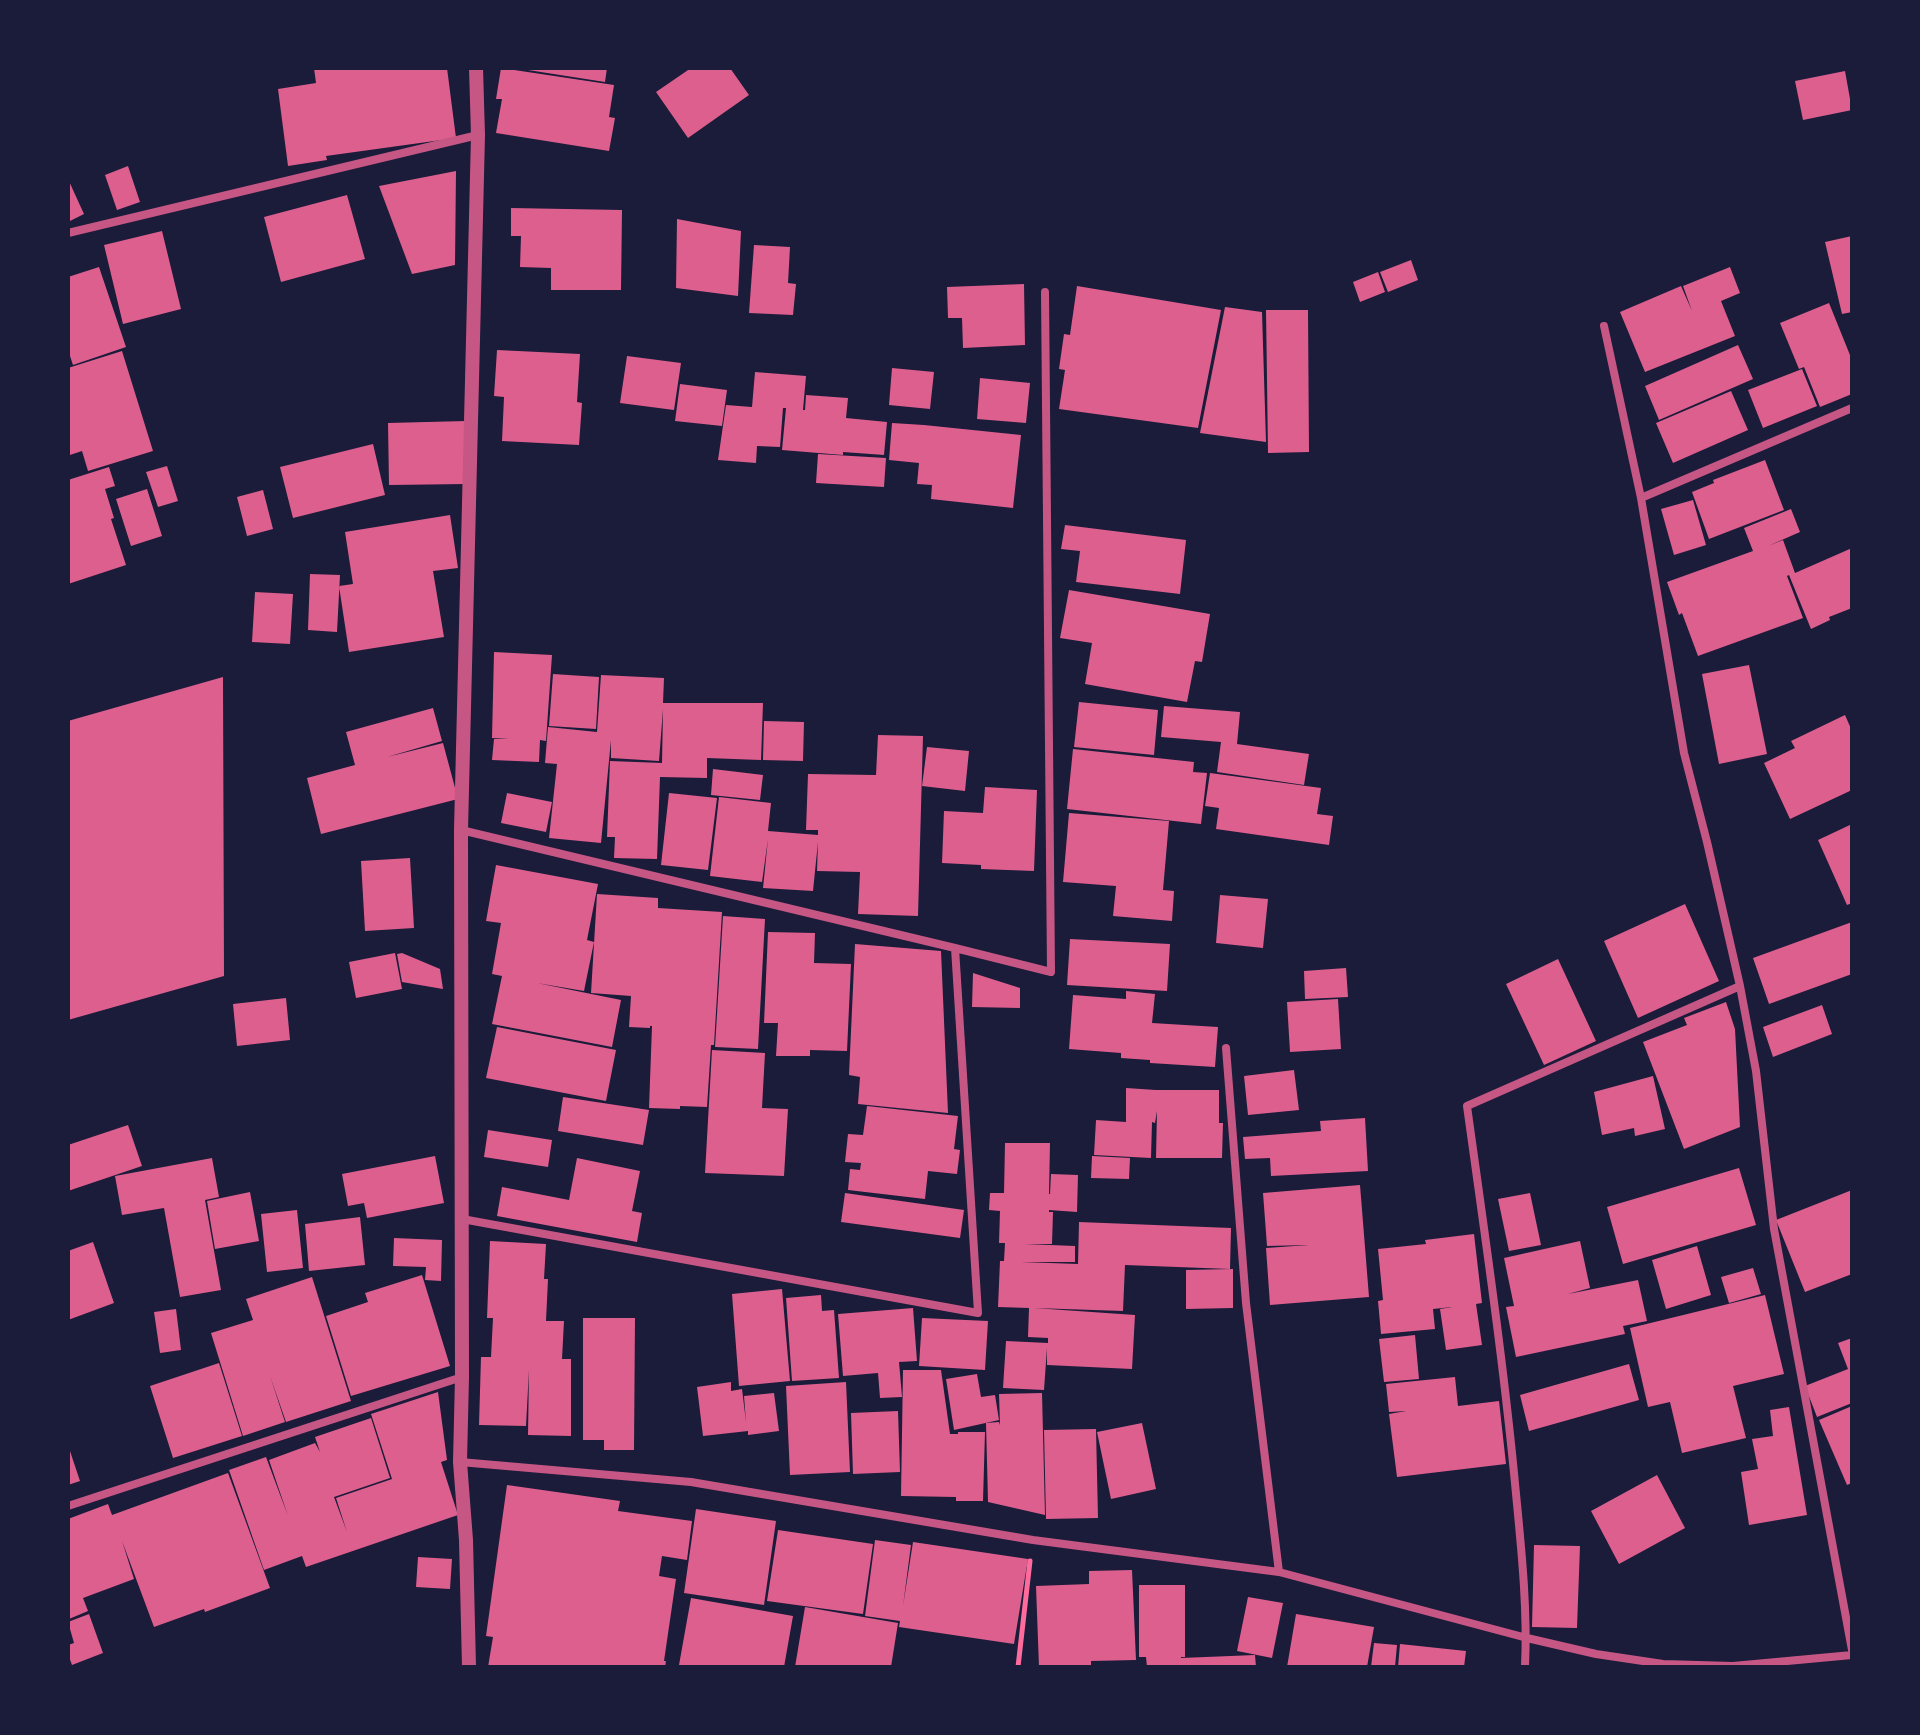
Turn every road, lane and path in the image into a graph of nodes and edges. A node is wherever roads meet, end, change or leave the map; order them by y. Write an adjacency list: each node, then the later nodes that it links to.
1 (476, 68): 2 (street)
2 (478, 135): 3 (street); 8 (street)
3 (68, 233)
4 (1045, 292): 9 (street)
5 (1604, 326): 7 (street)
6 (1852, 408): 7 (street)
7 (1641, 498): 10 (street)
8 (461, 830): 9 (street); 12 (street)
9 (955, 948): 12 (street)
10 (1740, 986): 18 (street); 19 (street)
11 (1226, 1048): 17 (street)
12 (462, 1219): 13 (street)
13 (462, 1377): 14 (street); 15 (street)
14 (460, 1462): 16 (street); 20 (street)
15 (68, 1506)
16 (1033, 1540): 17 (street); 21 (path)
17 (1279, 1572): 18 (street)
18 (1527, 1638): 19 (street); 22 (street)
19 (1852, 1652)
20 (469, 1667)
21 (1018, 1667)
22 (1525, 1667)

